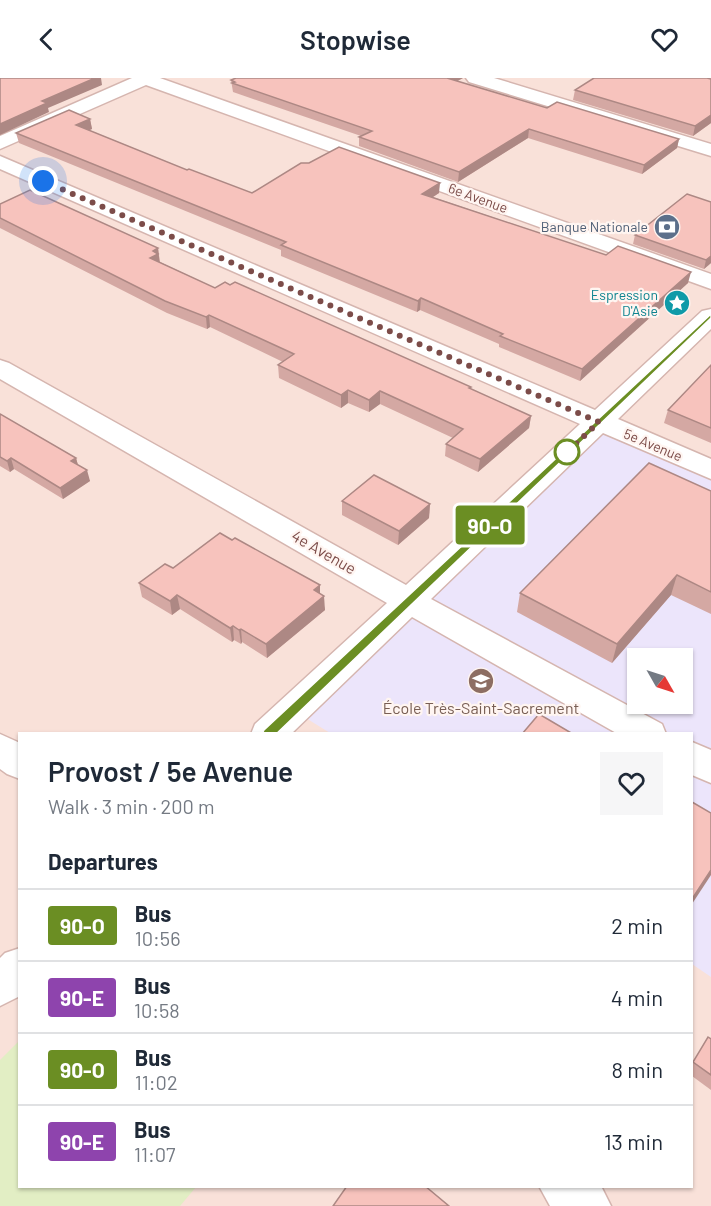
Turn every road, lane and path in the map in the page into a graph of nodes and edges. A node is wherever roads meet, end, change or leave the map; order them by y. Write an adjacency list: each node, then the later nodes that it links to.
1 (145, 78): 3 (street); 6 (street, 6e Avenue)
2 (475, 78): 4 (street)
3 (0, 143)
4 (711, 150)
5 (0, 162): 9 (street, 5e Avenue)
6 (711, 282)
7 (711, 316): 9 (street)
8 (0, 368): 11 (street, 4e Avenue)
9 (599, 422): 10 (street, 5e Avenue); 11 (street)
10 (711, 470)
11 (409, 601): 12 (street); 13 (street, 4e Avenue)
12 (270, 732)
13 (645, 732)
14 (0, 748): 16 (street)
15 (693, 758): 17 (street)
16 (18, 762)
17 (711, 768)
18 (18, 970): 19 (street)
19 (0, 986)
20 (565, 1188): 21 (street)
21 (587, 1206)

